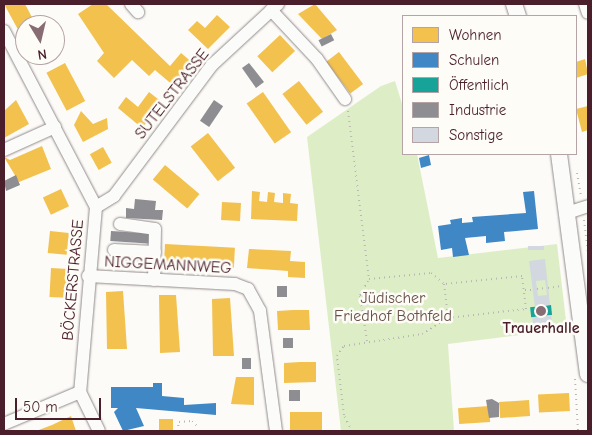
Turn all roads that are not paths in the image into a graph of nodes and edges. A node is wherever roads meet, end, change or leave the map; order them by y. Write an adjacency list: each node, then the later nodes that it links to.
1 (585, 4): 3 (street)
2 (275, 7): 5 (street); 10 (street, SUTELSTRASSE)
3 (588, 13)
4 (4, 30): 6 (street, BÖCKERSTRASSE)
5 (346, 105)
6 (55, 127): 7 (street); 10 (street, BÖCKERSTRASSE)
7 (4, 150)
8 (559, 155): 11 (main road)
9 (588, 206): 11 (street)
10 (96, 207): 15 (street, BÖCKERSTRASSE)
11 (570, 212): 17 (main road)
12 (120, 224): 14 (street)
13 (114, 250): 14 (street)
14 (155, 252): 16 (street)
15 (88, 276): 16 (street, NIGGEMANNWEG); 19 (street, BÖCKERSTRASSE)
16 (154, 280): 22 (street, NIGGEMANNWEG)
17 (585, 310): 18 (main road)
18 (588, 374)
19 (80, 392): 20 (street); 21 (street, BÖCKERSTRASSE)
20 (4, 424)
21 (99, 431)
22 (276, 431)

